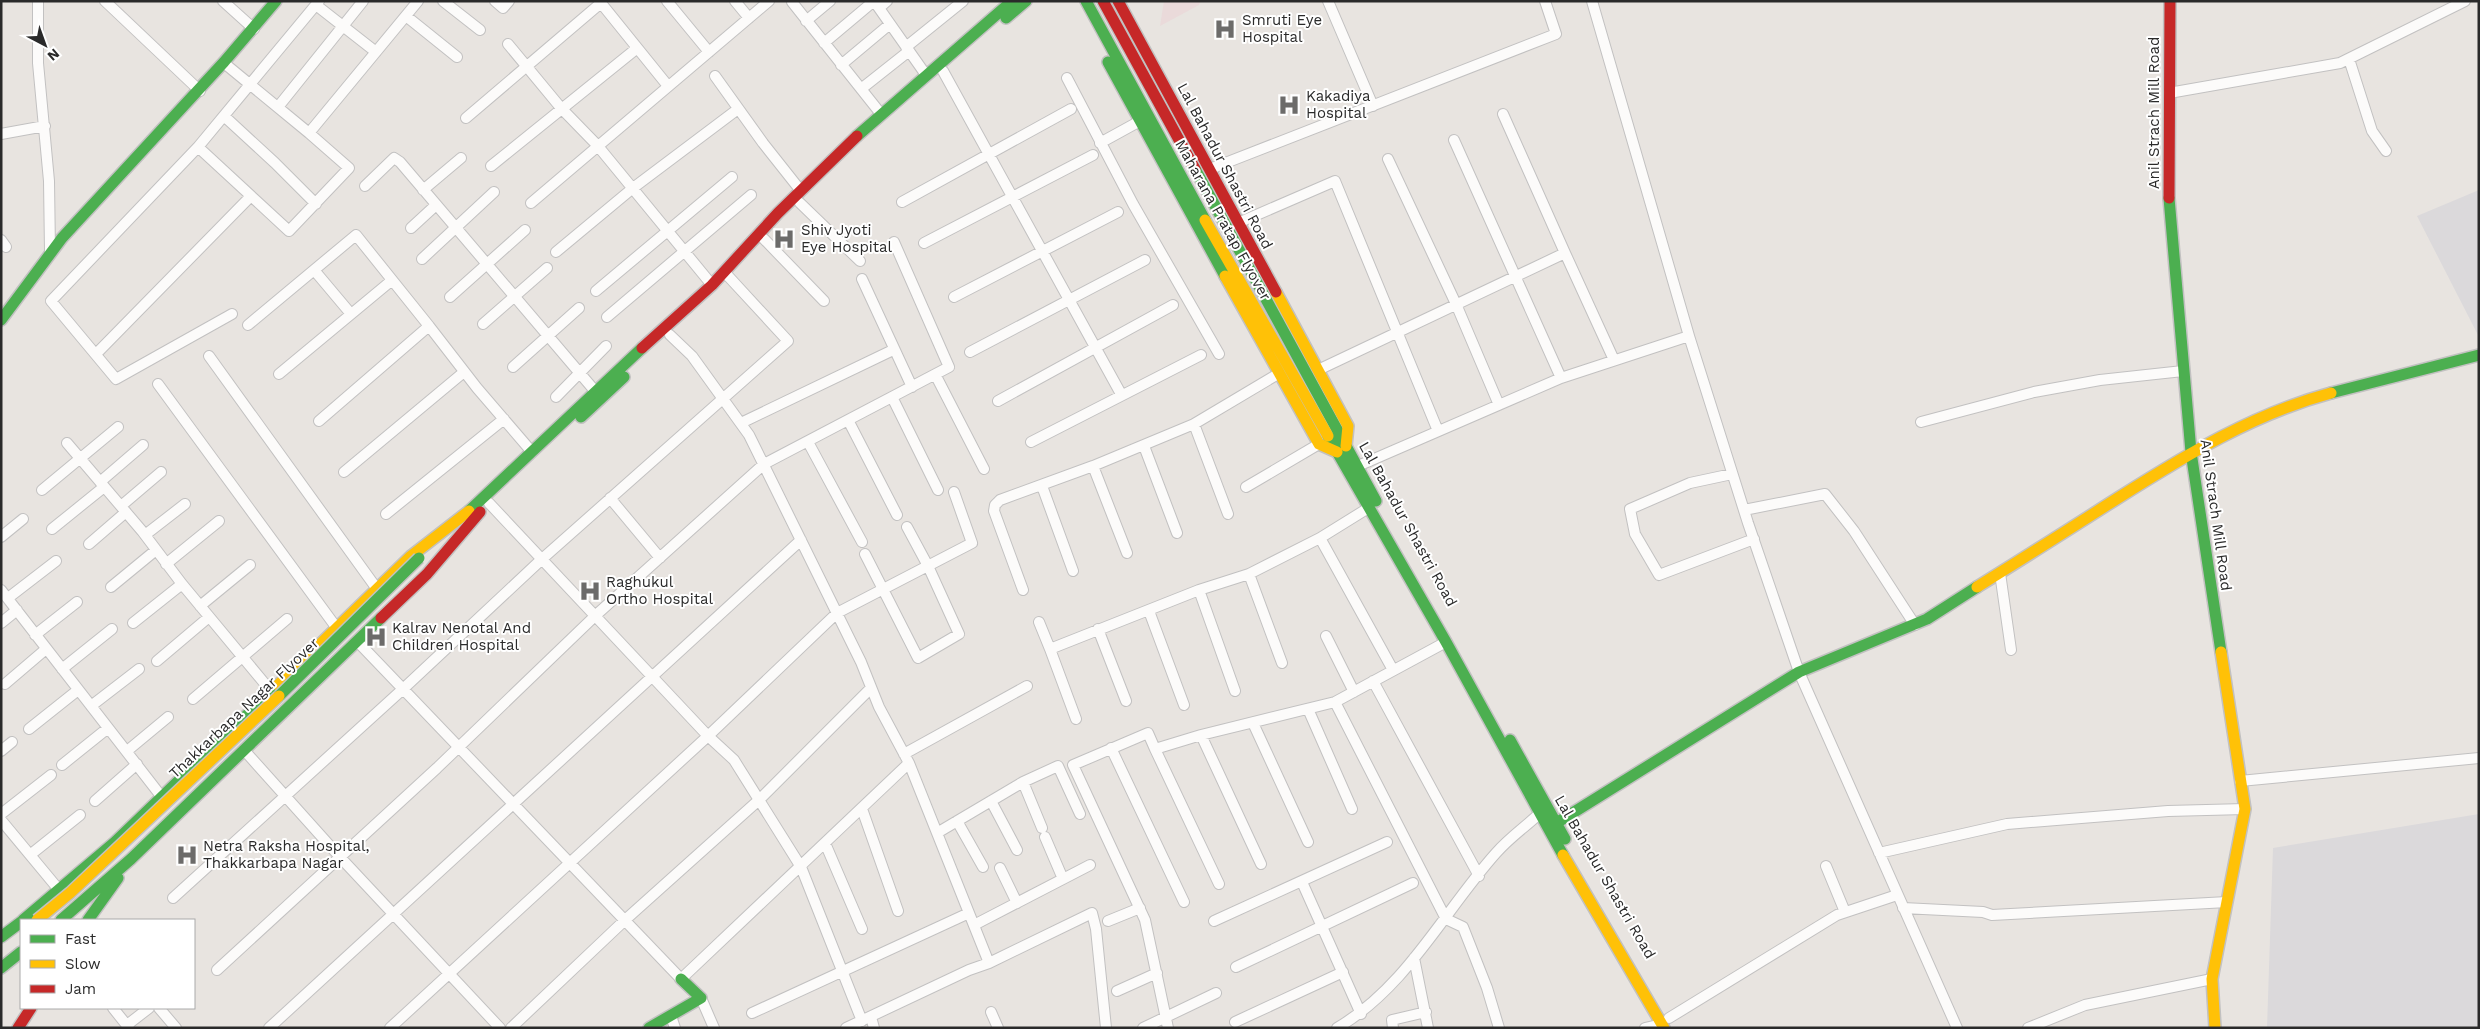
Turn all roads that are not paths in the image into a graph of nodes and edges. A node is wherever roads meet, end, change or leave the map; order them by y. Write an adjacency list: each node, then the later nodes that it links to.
1 (38, 1): 69 (street)
2 (105, 1): 57 (street)
3 (223, 1): 37 (street)
4 (276, 1): 37 (main road)
5 (363, 1): 36 (street)
6 (418, 1): 32 (street)
7 (443, 1): 38 (street)
8 (495, 1): 9 (street)
9 (509, 1)
10 (667, 1): 44 (street)
11 (735, 1): 33 (street)
12 (769, 1): 33 (street)
13 (830, 1): 34 (street)
14 (963, 1): 42 (street)
15 (1012, 1): 51 (main road)
16 (1026, 1): 50 (main road)
17 (1076, 1): 68 (main road)
18 (1086, 1): 170 (main road, Maharana Pratap Flyover)
19 (1103, 1): 170 (main road, Maharana Pratap Flyover)
20 (1118, 1): 82 (main road, Lal Bahadur Shastri Road)
21 (1328, 1): 59 (street)
22 (1545, 1): 59 (street)
23 (1592, 1): 140 (street)
24 (2170, 1): 58 (main road, Anil Strach Mill Road)
25 (2439, 1): 31 (street)
26 (2466, 1): 31 (street)
27 (600, 2): 41 (street); 49 (street)
28 (792, 2): 34 (street)
29 (318, 3): 36 (street); 54 (street)
30 (878, 3): 35 (street); 39 (street)
31 (2442, 13): 46 (street)
32 (406, 16): 43 (street); 45 (street)
33 (749, 18): 44 (street)
34 (806, 20): 39 (street)
35 (890, 24): 42 (street); 48 (street)
36 (341, 26): 43 (street); 60 (street)
37 (254, 29): 47 (main road)
38 (480, 30)
39 (824, 43): 48 (street)
40 (508, 44): 49 (street)
41 (636, 49): 55 (street); 61 (street)
42 (908, 49): 51 (street); 56 (street)
43 (376, 52): 70 (street)
44 (709, 52): 55 (street)
45 (457, 57)
46 (2349, 59): 58 (street); 76 (street)
47 (224, 63): 54 (street); 57 (main road)
48 (841, 65): 56 (street)
49 (526, 68): 61 (street); 67 (street)
50 (943, 71): 77 (street); 90 (main road)
51 (926, 75): 64 (main road)
52 (715, 76): 62 (street)
53 (1067, 78): 73 (street)
54 (250, 84): 60 (street); 66 (street)
55 (668, 86): 74 (street)
56 (860, 89): 64 (street)
57 (200, 91): 106 (main road)
58 (2169, 93): 153 (main road, Anil Strach Mill Road)
59 (1373, 106): 82 (street)
60 (278, 107): 70 (street)
61 (561, 108): 74 (street); 81 (street)
62 (738, 109): 85 (street); 90 (street)
63 (1071, 109): 77 (street)
64 (881, 114): 90 (main road)
65 (1503, 114): 109 (street)
66 (224, 116): 75 (street); 94 (street)
67 (466, 118)
68 (1140, 121): 73 (street); 157 (main road)
69 (45, 126): 71 (street); 106 (street)
70 (309, 133): 94 (street)
71 (1, 134)
72 (1454, 140): 117 (street)
73 (1100, 143): 146 (street)
74 (597, 145): 85 (street); 93 (street)
75 (198, 147): 89 (street); 145 (street)
76 (2386, 151)
77 (990, 155): 91 (street); 92 (street)
78 (1093, 155): 91 (street)
79 (461, 158): 86 (street)
80 (1388, 159): 127 (street)
81 (491, 166)
82 (1210, 169): 97 (main road, Lal Bahadur Shastri Road)
83 (732, 177): 101 (street)
84 (365, 186): 86 (street)
85 (633, 188): 101 (street); 107 (street)
86 (423, 190): 95 (street)
87 (494, 192): 98 (street)
88 (751, 195): 105 (street)
89 (251, 196): 94 (street); 145 (street)
90 (800, 197): 102 (main road); 112 (street); 120 (main road)
91 (1013, 197): 104 (street); 108 (street)
92 (902, 202)
93 (531, 203)
94 (316, 204)
95 (436, 205): 98 (street); 99 (street)
96 (1118, 212): 108 (street)
97 (1238, 223): 137 (street); 152 (main road, Lal Bahadur Shastri Road)
98 (454, 227): 110 (street); 113 (street)
99 (411, 228)
100 (525, 230): 113 (street)
101 (668, 231): 105 (street); 121 (street)
102 (764, 239): 116 (main road); 126 (street)
103 (894, 242): 158 (street)
104 (924, 243)
105 (685, 251): 120 (street); 132 (street)
106 (50, 252): 133 (main road)
107 (556, 252)
108 (1044, 252): 124 (street); 125 (street)
109 (1565, 253): 117 (street); 150 (street)
110 (422, 259)
111 (1145, 260): 125 (street)
112 (860, 261)
113 (485, 265): 122 (street); 123 (street)
114 (547, 268): 123 (street)
115 (314, 270): 119 (street); 131 (street); 135 (street)
116 (728, 276): 138 (main road); 166 (street)
117 (1516, 277): 127 (street); 159 (street)
118 (862, 279): 143 (street)
119 (391, 281): 131 (street); 136 (street)
120 (712, 285): 138 (main road)
121 (596, 291)
122 (450, 297)
123 (514, 297): 134 (street); 139 (street)
124 (954, 297)
125 (1068, 299): 142 (street); 144 (street)
126 (824, 301)
127 (1456, 304): 137 (street); 168 (street)
128 (1173, 305): 142 (street)
129 (579, 308): 139 (street)
130 (232, 314): 145 (street)
131 (351, 314): 156 (street)
132 (607, 317)
133 (1, 320)
134 (483, 324)
135 (248, 325)
136 (429, 326): 154 (street); 172 (street)
137 (1398, 331): 152 (street); 177 (street)
138 (667, 332): 162 (main road); 166 (street); 202 (main road)
139 (548, 336): 151 (street); 155 (street)
140 (1689, 336): 150 (street); 194 (street)
141 (606, 346): 155 (street)
142 (1095, 347): 163 (street); 167 (street)
143 (893, 350): 161 (street); 174 (street)
144 (970, 352)
145 (96, 354)
146 (1219, 354)
147 (1201, 355): 163 (street)
148 (2479, 355): 186 (main road)
149 (209, 356): 238 (street)
150 (1614, 360): 159 (street)
151 (513, 367)
152 (1318, 370): 184 (main road, Lal Bahadur Shastri Road)
153 (2184, 371): 173 (street); 186 (main road, Anil Strach Mill Road)
154 (464, 372): 169 (street); 193 (street)
155 (579, 373): 162 (street); 164 (street)
156 (279, 374)
157 (1278, 374): 175 (street); 181 (main road)
158 (936, 376): 161 (street); 190 (street)
159 (1561, 378): 168 (street)
160 (158, 384): 255 (street)
161 (912, 387): 165 (street)
162 (594, 391): 185 (main road)
163 (1121, 394): 179 (street)
164 (556, 397)
165 (892, 397): 171 (street); 199 (street)
166 (722, 398): 174 (street); 201 (street)
167 (998, 402)
168 (1499, 405): 177 (street)
169 (504, 419): 185 (street); 207 (street)
170 (1325, 419): 184 (main road, Maharana Pratap Flyover)
171 (848, 420): 178 (street); 208 (street)
172 (319, 421)
173 (1921, 422)
174 (741, 423): 188 (street)
175 (1194, 424): 183 (street); 209 (street)
176 (118, 427): 187 (street)
177 (1438, 431): 191 (street)
178 (808, 442): 188 (street); 221 (street)
179 (1031, 442)
180 (67, 443): 187 (street)
181 (1319, 444): 184 (main road); 197 (street)
182 (143, 445): 195 (street)
183 (1144, 446): 189 (street); 215 (street)
184 (1342, 449): 191 (main road, Lal Bahadur Shastri Road)
185 (532, 452): 210 (main road)
186 (2191, 452): 234 (main road); 307 (main road, Anil Strach Mill Road)
187 (80, 459): 195 (street); 198 (street)
188 (764, 464): 220 (street); 226 (street)
189 (1093, 466): 196 (street); 224 (street)
190 (984, 469)
191 (1352, 469): 204 (main road); 324 (main road, Lal Bahadur Shastri Road)
192 (161, 472): 205 (street)
193 (344, 472)
194 (1732, 474): 206 (street); 219 (street)
195 (102, 484): 205 (street); 214 (street)
196 (1042, 486): 233 (street); 240 (street)
197 (1246, 487)
198 (42, 490)
199 (938, 490)
200 (954, 492): 232 (street)
201 (610, 498): 226 (street); 227 (street)
202 (489, 503): 210 (main road); 227 (street)
203 (185, 504): 216 (street)
204 (1370, 507): 218 (street); 261 (main road)
205 (123, 509): 216 (street); 222 (street)
206 (1744, 510): 219 (street); 254 (street)
207 (386, 514)
208 (897, 514)
209 (1228, 514)
210 (470, 516): 228 (main road, Thakkarbapa Nagar Flyover); 238 (main road); 260 (main road)
211 (23, 519): 217 (street)
212 (219, 521): 230 (street)
213 (908, 527): 232 (street)
214 (52, 529)
215 (1177, 533)
216 (146, 535): 223 (street)
217 (1, 537)
218 (1320, 538): 235 (street); 270 (street)
219 (1754, 539): 271 (street)
220 (801, 540): 247 (street); 272 (street)
221 (862, 542)
222 (89, 544)
223 (156, 550): 230 (street); 237 (street)
224 (1127, 553)
225 (865, 554): 239 (street)
226 (660, 558): 248 (street)
227 (542, 559): 248 (street); 277 (street)
228 (423, 560): 360 (main road, Thakkarbapa Nagar Flyover, bridge); 361 (main road, Thakkarbapa Nagar Flyover)
229 (56, 561): 242 (street)
230 (166, 564): 236 (street)
231 (250, 565): 244 (street)
232 (928, 566): 239 (street); 239 (street)
233 (1073, 572)
234 (2000, 573): 254 (main road); 264 (street)
235 (1249, 574): 241 (street); 267 (street)
236 (182, 584): 244 (street); 253 (street)
237 (111, 586)
238 (377, 589): 255 (main road)
239 (883, 589): 247 (street)
240 (1023, 590)
241 (1199, 590): 246 (street); 280 (street)
242 (5, 594): 245 (street)
243 (77, 602): 258 (street)
244 (200, 606): 249 (street)
245 (17, 610): 252 (street); 258 (street)
246 (1149, 611): 257 (street); 285 (street)
247 (837, 613): 276 (street); 294 (street)
248 (596, 615): 272 (street); 296 (street)
249 (209, 618): 265 (street); 266 (street)
250 (287, 619): 265 (street)
251 (1039, 622): 263 (street)
252 (1, 623)
253 (133, 623)
254 (1915, 624): 271 (main road)
255 (336, 628): 279 (main road)
256 (112, 629): 268 (street)
257 (1098, 629): 263 (street); 283 (street)
258 (35, 635): 262 (street)
259 (1326, 636): 281 (street)
260 (357, 641): 277 (street); 298 (main road)
261 (1446, 642): 270 (street); 320 (main road)
262 (46, 649): 268 (street); 274 (street)
263 (1050, 649): 289 (street)
264 (2011, 650)
265 (241, 657): 279 (street); 282 (street)
266 (157, 661)
267 (1282, 663)
268 (62, 669): 278 (street)
269 (139, 669): 286 (street)
270 (1393, 670): 273 (street)
271 (1799, 672): 324 (main road); 331 (street)
272 (652, 676): 294 (street); 314 (street)
273 (1373, 681): 281 (street); 342 (street)
274 (5, 684)
275 (1027, 686): 303 (street)
276 (871, 688): 303 (street); 311 (street)
277 (403, 689): 296 (street); 310 (street)
278 (78, 690): 286 (street); 292 (street)
279 (270, 690): 309 (main road)
280 (1235, 691)
281 (1354, 692): 284 (street)
282 (193, 699)
283 (1126, 702)
284 (1335, 702): 287 (street); 364 (street)
285 (1184, 705)
286 (91, 706): 291 (street)
287 (1308, 708): 290 (street); 317 (street)
288 (168, 717): 301 (street)
289 (1076, 719)
290 (1254, 723): 293 (street); 327 (street)
291 (108, 728): 301 (street); 305 (street)
292 (29, 729)
293 (1200, 735): 299 (street); 336 (street)
294 (708, 736): 311 (street); 335 (street)
295 (12, 742): 300 (street)
296 (458, 748): 314 (street); 333 (street)
297 (1112, 748): 299 (street); 350 (street); 353 (street)
298 (244, 750): 310 (street); 334 (main road)
299 (1155, 750): 346 (street)
300 (1, 751)
301 (126, 751): 304 (street)
302 (2479, 758): 307 (street)
303 (907, 759): 315 (street); 325 (street)
304 (137, 764): 309 (street); 312 (street)
305 (62, 766)
306 (51, 775): 318 (street)
307 (2240, 781): 316 (main road, Anil Strach Mill Road)
308 (1023, 782): 313 (street); 319 (street); 343 (street)
309 (161, 796): 326 (main road)
310 (286, 796): 333 (street); 349 (street)
311 (760, 799): 339 (street); 365 (street)
312 (95, 801)
313 (991, 801): 323 (street); 330 (street)
314 (513, 805): 335 (street); 358 (street)
315 (862, 809): 329 (street); 355 (street)
316 (2245, 809): 331 (street); 351 (main road, Anil Strach Mill Road)
317 (1352, 810)
318 (1, 814)
319 (1080, 814)
320 (1540, 814): 324 (main road); 342 (street)
321 (80, 815): 332 (street)
322 (1, 820): 332 (street)
323 (957, 821): 325 (street); 340 (street)
324 (1552, 826): 404 (main road, Lal Bahadur Shastri Road)
325 (937, 833): 357 (street)
326 (115, 842): 334 (main road); 347 (main road)
327 (1308, 842)
328 (1387, 842): 344 (street)
329 (825, 843): 339 (street); 371 (street)
330 (1017, 850)
331 (1879, 853): 348 (street)
332 (30, 855): 347 (street)
333 (339, 856): 358 (street); 382 (street)
334 (131, 859): 362 (main road); 363 (main road)
335 (568, 862): 365 (street); 386 (street)
336 (1260, 864)
337 (1090, 865): 343 (street)
338 (1826, 866): 356 (street)
339 (801, 867): 383 (street); 387 (street)
340 (983, 867)
341 (1000, 868): 352 (street)
342 (1479, 876): 364 (street)
343 (1063, 879): 352 (street)
344 (1302, 882): 367 (street); 370 (street)
345 (1412, 883): 370 (street)
346 (1219, 884)
347 (60, 891): 359 (main road)
348 (1898, 895): 354 (street); 356 (street)
349 (173, 898)
350 (1184, 902)
351 (2227, 902): 354 (street); 388 (main road, Anil Strach Mill Road)
352 (1017, 903): 369 (street)
353 (1140, 908): 366 (street); 384 (street)
354 (1904, 908): 425 (street)
355 (898, 911)
356 (1845, 912): 404 (street)
357 (969, 914): 369 (street); 383 (street)
358 (394, 915): 386 (street); 408 (street)
359 (25, 919)
360 (38, 919)
361 (50, 919)
362 (62, 919)
363 (89, 919)
364 (1446, 919): 378 (street); 423 (street)
365 (624, 920): 387 (street); 411 (street)
366 (1108, 921)
367 (1214, 921)
368 (20, 923): 373 (main road)
369 (974, 925): 379 (street)
370 (1322, 927): 380 (street); 385 (street)
371 (862, 929)
372 (20, 933): 375 (main road)
373 (1, 937)
374 (20, 942): 377 (main road)
375 (1, 946)
376 (20, 953): 381 (main road)
377 (1, 956)
378 (1414, 958): 397 (street); 399 (street)
379 (989, 964): 401 (street); 418 (street)
380 (1236, 967)
381 (1, 968)
382 (217, 970)
383 (842, 972): 398 (street); 401 (street)
384 (1158, 972): 389 (street); 402 (street)
385 (1342, 972): 399 (street); 403 (street)
386 (448, 975): 409 (street); 410 (street)
387 (681, 979): 391 (main road)
388 (2212, 979): 426 (street); 427 (main road, Anil Strach Mill Road)
389 (1117, 991)
390 (1216, 993): 402 (street)
391 (701, 998): 400 (main road); 414 (street)
392 (30, 1009): 406 (main road)
393 (114, 1009): 405 (street)
394 (148, 1009): 405 (street)
395 (160, 1009): 407 (street)
396 (991, 1012): 417 (street)
397 (1426, 1012): 421 (street); 422 (street)
398 (752, 1013)
399 (1361, 1014): 420 (street)
400 (671, 1016): 412 (main road); 413 (street)
401 (866, 1019): 415 (street); 416 (street)
402 (1167, 1022): 419 (street)
403 (1235, 1022)
404 (1667, 1024): 424 (street)
405 (128, 1026)
406 (18, 1028)
407 (176, 1028)
408 (269, 1028)
409 (390, 1028)
410 (500, 1028)
411 (511, 1028)
412 (650, 1028)
413 (675, 1028)
414 (714, 1028)
415 (846, 1028)
416 (874, 1028)
417 (998, 1028)
418 (1106, 1028)
419 (1143, 1028)
420 (1337, 1028)
421 (1393, 1028)
422 (1428, 1028)
423 (1499, 1028)
424 (1646, 1028)
425 (1957, 1028)
426 (2028, 1028)
427 (2215, 1028)

